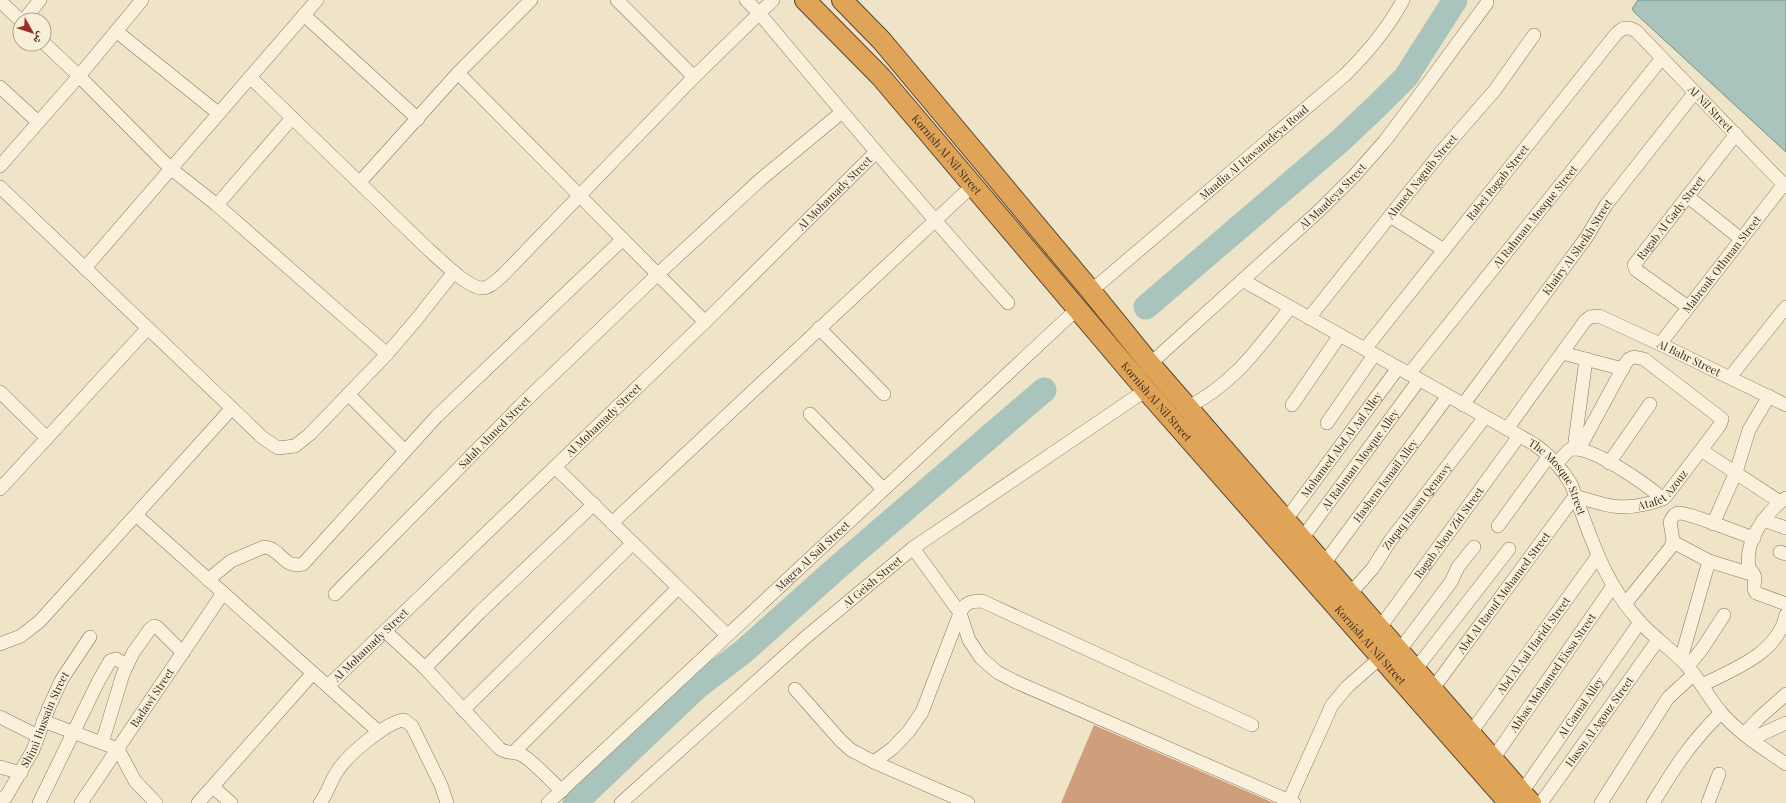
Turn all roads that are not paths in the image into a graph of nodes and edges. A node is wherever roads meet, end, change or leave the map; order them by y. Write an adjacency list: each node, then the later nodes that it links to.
1 (40, 0): 14 (street)
2 (142, 0): 18 (street)
3 (317, 0): 16 (street)
4 (531, 0): 22 (street)
5 (617, 0): 25 (street)
6 (746, 0): 15 (street)
7 (773, 0): 15 (street)
8 (805, 0): 39 (highway, Kornish Al Nil Street)
9 (842, 0): 53 (highway, Kornish Al Nil Street)
10 (1403, 0): 53 (street, Maadia Al Hawamdeya Road)
11 (0, 1): 13 (street)
12 (1488, 3): 52 (street, Al Maadeya Street)
13 (12, 12)
14 (30, 12)
15 (759, 13): 25 (street); 28 (street)
16 (304, 15): 24 (street); 31 (street)
17 (1636, 30): 21 (street, Al Nil Street); 48 (street, Rabei Ragab Street)
18 (116, 31): 23 (street); 29 (street)
19 (1534, 35): 44 (street, Ahmed Naguib Street)
20 (52, 50): 23 (street)
21 (1662, 58): 27 (street, Al Nil Street); 71 (street, Al Rahman Mosque Street)
22 (458, 74): 31 (street); 41 (street)
23 (80, 76): 32 (street); 36 (street)
24 (250, 77): 29 (street); 30 (street)
25 (694, 77): 41 (street)
26 (0, 87): 32 (street)
27 (1695, 92): 33 (street, Al Nil Street); 79 (street, Khairy Al Sheikh Street)
28 (842, 112): 34 (street); 51 (street, Salah Ahmed Street)
29 (218, 113): 36 (street)
30 (292, 118): 37 (street); 43 (street)
31 (418, 119): 37 (street)
32 (38, 122): 35 (street)
33 (1736, 134): 38 (street, Al Nil Street); 42 (street, Ragab Al Gady Street)
34 (876, 152): 45 (street); 60 (street, Al Mohamady Street)
35 (0, 166)
36 (170, 168): 43 (street); 49 (street)
37 (360, 182): 50 (street)
38 (1785, 185): 47 (street, Mabrouk Othman Street)
39 (972, 186): 45 (street); 58 (highway, Kornish Al Nil Street)
40 (0, 187): 49 (street)
41 (580, 196): 46 (street); 50 (street)
42 (1687, 196): 47 (street); 55 (street, Ragab Al Gady Street)
43 (217, 205): 67 (street)
44 (1390, 216): 48 (street); 59 (street, Ahmed Naguib Street)
45 (936, 220): 54 (street); 62 (street)
46 (623, 239): 51 (street); 92 (street)
47 (1741, 239): 55 (street, Mabrouk Othman Street)
48 (1444, 250): 65 (street, Rabei Ragab Street)
49 (85, 268): 61 (street)
50 (454, 272): 67 (street)
51 (658, 274): 60 (street); 125 (street, Salah Ahmed Street)
52 (1242, 280): 57 (street, The Mosque Street); 69 (street, Al Maadeya Street)
53 (1091, 291): 69 (highway, Kornish Al Nil Street)
54 (1008, 303)
55 (1688, 307): 64 (street, Mabrouk Othman Street)
56 (1786, 307): 72 (street)
57 (1290, 308): 59 (street, The Mosque Street); 83 (street)
58 (1077, 309): 73 (highway, Kornish Al Nil Street); 98 (street, Magra Al Sail Street)
59 (1309, 318): 63 (street, The Mosque Street)
60 (705, 322): 95 (street, Al Mohamady Street)
61 (148, 328): 82 (street); 89 (street)
62 (820, 328): 76 (street); 106 (street)
63 (1340, 335): 65 (street, The Mosque Street); 81 (street)
64 (1660, 344): 66 (street, Al Bahr Street); 72 (street, Al Bahr Street)
65 (1370, 352): 71 (street, The Mosque Street); 86 (street, Rabei Ragab Street)
66 (1562, 353): 68 (street); 87 (street)
67 (387, 354): 75 (street)
68 (1586, 359): 70 (street); 90 (street)
69 (1150, 364): 83 (highway, Kornish Al Nil Street)
70 (1623, 369): 90 (street); 91 (street, Atafet Azouz)
71 (1409, 374): 77 (street, The Mosque Street); 105 (street, Mohamed Abd Al Aal Alley); 111 (street, Al Rahman Mosque Alley)
72 (1730, 377): 78 (street, Al Bahr Street)
73 (1146, 390): 115 (street, Al Geish Street); 140 (highway, Kornish Al Nil Street)
74 (0, 392): 89 (street)
75 (348, 394): 82 (street); 92 (street)
76 (884, 394)
77 (1448, 396): 79 (street, The Mosque Street); 119 (street, Hashem Ismail Alley)
78 (1780, 399): 96 (street)
79 (1463, 404): 85 (street, The Mosque Street)
80 (1650, 404): 94 (street)
81 (1292, 405)
82 (232, 408): 103 (street)
83 (1188, 408): 105 (highway, Kornish Al Nil Street)
84 (810, 414): 98 (street)
85 (1485, 417): 87 (street, The Mosque Street); 126 (street, Zuqaq Hassn Qenawy)
86 (1327, 423)
87 (1507, 429): 88 (street, The Mosque Street)
88 (1519, 436): 93 (street, The Mosque Street); 133 (street, Ragab Abou Zid Street)
89 (47, 438): 97 (street)
90 (1576, 449): 93 (street); 94 (street)
91 (1701, 450): 96 (street); 100 (street, Atafet Azouz)
92 (405, 451): 121 (street)
93 (1553, 460): 99 (street, The Mosque Street); 108 (street)
94 (1609, 463): 100 (street)
95 (555, 467): 102 (street); 134 (street, Al Mohamady Street)
96 (1736, 472): 101 (street); 107 (street)
97 (0, 489)
98 (883, 489): 135 (street, Magra Al Sail Street)
99 (1575, 496): 100 (street, Atafet Azouz); 117 (street, The Mosque Street); 148 (street, Abd Al Raouf Mohamed Street)
100 (1663, 499)
101 (1783, 500): 104 (street)
102 (594, 504): 106 (street); 142 (street)
103 (136, 515): 121 (street); 138 (street)
104 (1763, 520): 109 (street); 110 (street)
105 (1285, 521): 111 (highway, Kornish Al Nil Street)
106 (612, 522): 113 (street)
107 (1713, 524): 110 (street); 112 (street)
108 (1498, 526)
109 (1786, 528)
110 (1754, 538): 120 (street)
111 (1301, 540): 119 (highway, Kornish Al Nil Street)
112 (1673, 542): 118 (street); 127 (street)
113 (633, 543): 123 (street); 150 (street)
114 (1474, 547): 140 (street)
115 (912, 548): 129 (street); 183 (street, Al Geish Street)
116 (1509, 549): 143 (street)
117 (1597, 557): 122 (street, The Mosque Street); 158 (street, Abd Al Aal Haridi Street)
118 (1709, 561): 120 (street); 144 (street)
119 (1323, 565): 126 (highway, Kornish Al Nil Street)
120 (1754, 575): 128 (street)
121 (208, 580): 124 (street)
122 (1613, 586): 127 (street, The Mosque Street); 164 (street, Abbas Mohamed Eissa Street)
123 (678, 588): 135 (street); 163 (street)
124 (223, 593): 139 (street, Badawi Street); 145 (street)
125 (335, 594)
126 (1349, 595): 133 (highway, Kornish Al Nil Street)
127 (1625, 604): 132 (street, The Mosque Street)
128 (1786, 604)
129 (960, 613): 155 (street); 165 (street); 174 (street)
130 (1724, 615): 144 (street)
131 (1786, 615): 144 (street)
132 (1640, 622): 137 (street, The Mosque Street); 173 (street, Al Gamal Alley)
133 (1379, 629): 140 (highway, Kornish Al Nil Street)
134 (385, 631): 142 (street); 146 (street, Al Mohamady Street)
135 (727, 635): 171 (street, Magra Al Sail Street)
136 (90, 637): 153 (street, Shimi Hussain Street)
137 (1658, 640): 144 (street, The Mosque Street); 185 (street, Hassn Al Agouz Street)
138 (1, 642)
139 (183, 653): 141 (street); 162 (street, Badawi Street)
140 (1390, 654): 143 (highway, Kornish Al Nil Street); 173 (highway, Kornish Al Nil Street); 174 (street)
141 (127, 665): 156 (street); 161 (street)
142 (425, 668): 150 (street)
143 (1415, 670): 148 (highway, Kornish Al Nil Street)
144 (1691, 671): 151 (street, The Mosque Street); 186 (street)
145 (313, 673): 146 (street); 170 (street)
146 (328, 686): 157 (street)
147 (795, 689): 165 (street)
148 (1432, 690): 158 (highway, Kornish Al Nil Street)
149 (1786, 694): 160 (street)
150 (463, 710): 163 (street)
151 (1721, 713): 160 (street, The Mosque Street); 187 (street)
152 (0, 717): 159 (street)
153 (44, 721): 156 (street); 159 (street, Shimi Hussain Street)
154 (1786, 723): 160 (street)
155 (1252, 725)
156 (73, 732): 161 (street); 175 (street)
157 (379, 732): 180 (street); 181 (street)
158 (1470, 734): 164 (highway, Kornish Al Nil Street)
159 (38, 736): 168 (street, Shimi Hussain Street)
160 (1747, 737): 166 (street, The Mosque Street)
161 (102, 743): 162 (street)
162 (118, 749): 176 (street, Badawi Street); 177 (street)
163 (514, 752): 171 (street)
164 (1493, 759): 173 (highway, Kornish Al Nil Street)
165 (874, 762): 184 (street)
166 (1786, 764)
167 (0, 767): 168 (street)
168 (21, 773): 172 (street, Shimi Hussain Street)
169 (1719, 774): 188 (street)
170 (213, 787): 178 (street); 179 (street)
171 (562, 791): 182 (street, Magra Al Sail Street)
172 (0, 798)
173 (1521, 799)
174 (1290, 802)
175 (39, 803)
176 (81, 803)
177 (156, 803)
178 (198, 803)
179 (231, 803)
180 (320, 803)
181 (447, 803)
182 (548, 803)
183 (621, 803)
184 (968, 803)
185 (1541, 803)
186 (1601, 803)
187 (1653, 803)
188 (1708, 803)

